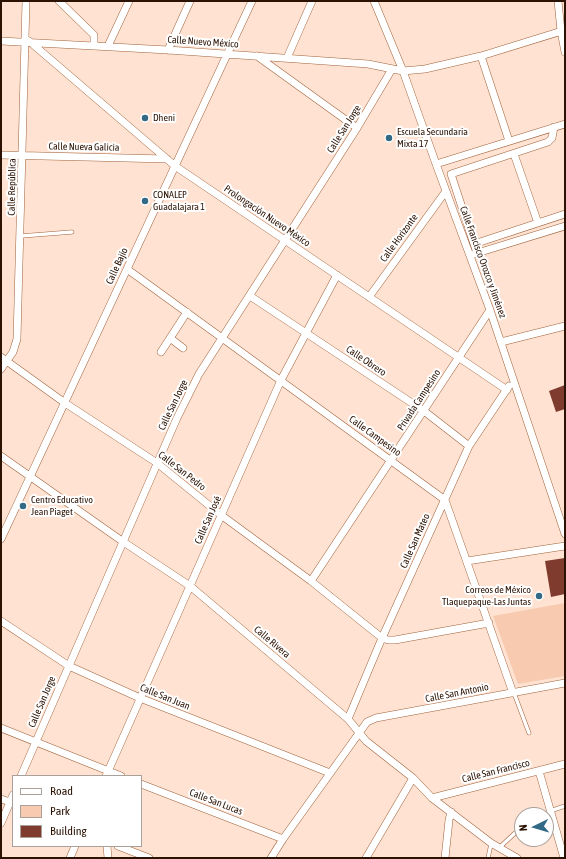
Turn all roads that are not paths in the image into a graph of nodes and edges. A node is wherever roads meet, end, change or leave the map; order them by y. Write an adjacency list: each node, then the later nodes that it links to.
1 (26, 1): 11 (street, Calle República)
2 (59, 1): 12 (street)
3 (129, 1): 13 (street)
4 (190, 1): 14 (street)
5 (252, 1): 16 (street, Calle Bajío)
6 (312, 1): 19 (street)
7 (374, 1): 21 (street, Calle Francisco Orozco y Jiménez)
8 (558, 1): 9 (street)
9 (563, 30): 15 (street); 18 (street)
10 (1, 41): 11 (street, Calle Nuevo México)
11 (27, 41): 12 (street, Calle Nuevo México); 28 (street, Calle República); 29 (street, Prolongación Nuevo México)
12 (94, 45): 13 (street, Calle Nuevo México)
13 (108, 46): 14 (street, Calle Nuevo México)
14 (168, 50): 16 (street, Calle Nuevo México)
15 (565, 52)
16 (227, 54): 17 (street, Calle Nuevo México); 31 (street, Calle Bajío)
17 (257, 56): 19 (street, Calle Nuevo México); 24 (street)
18 (481, 56): 21 (street); 25 (street)
19 (287, 58): 20 (street, Calle Nuevo México)
20 (392, 69): 21 (street, Calle Nuevo México); 24 (street, Calle San Jorge)
21 (403, 71): 30 (street, Calle Francisco Orozco y Jiménez)
22 (565, 124): 23 (street)
23 (554, 127): 25 (street); 26 (street)
24 (357, 128): 38 (street, Calle San Jorge)
25 (509, 141): 30 (street)
26 (514, 154): 34 (street); 39 (street)
27 (1, 155): 28 (street, Calle Nueva Galicia)
28 (22, 156): 29 (street, Calle Nueva Galicia); 37 (street, Calle República)
29 (167, 159): 31 (street, Prolongación Nuevo México)
30 (436, 164): 32 (street, Calle Francisco Orozco y Jiménez)
31 (175, 166): 38 (street, Prolongación Nuevo México); 41 (street, Calle Bajío)
32 (446, 191): 40 (street, Calle Francisco Orozco y Jiménez); 44 (street, Calle Horizonte)
33 (565, 214): 34 (street)
34 (538, 224): 39 (street)
35 (565, 226): 40 (street)
36 (72, 232): 37 (lane)
37 (21, 236): 55 (street, Calle República)
38 (286, 240): 42 (street, Prolongación Nuevo México); 43 (street, Calle San Jorge)
39 (474, 244): 40 (street)
40 (474, 254): 45 (street, Calle Francisco Orozco y Jiménez)
41 (127, 269): 46 (street, Calle Campesino); 60 (street, Calle Bajío)
42 (337, 275): 44 (street, Prolongación Nuevo México); 48 (street, Calle San José)
43 (250, 296): 48 (street, Calle Obrero); 50 (street, Calle San Jorge)
44 (369, 297): 54 (street, Prolongación Nuevo México)
45 (490, 310): 51 (street, Calle Francisco Orozco y Jiménez); 54 (street, Privada Campesino)
46 (187, 312): 49 (street); 50 (street, Calle Campesino)
47 (565, 326): 51 (street)
48 (307, 333): 57 (street, Calle San José); 61 (street, Calle Obrero)
49 (170, 338): 52 (street); 53 (street)
50 (223, 338): 57 (street, Calle Campesino); 65 (street, Calle San Jorge)
51 (501, 342): 58 (street, Calle Francisco Orozco y Jiménez)
52 (183, 348)
53 (161, 352)
54 (459, 358): 59 (street, Prolongación Nuevo México); 61 (street, Privada Campesino)
55 (4, 359): 56 (street, Calle República); 60 (street, Calle San Pedro)
56 (1, 369)
57 (281, 380): 64 (street, Calle Campesino); 68 (street, Calle San José)
58 (514, 380): 59 (street, Calle San Mateo); 69 (street, Calle Francisco Orozco y Jiménez)
59 (507, 390): 62 (street, Calle San Mateo)
60 (65, 403): 65 (street, Calle San Pedro); 66 (street, Calle Bajío)
61 (424, 411): 62 (street, Calle Obrero); 64 (street, Privada Campesino)
62 (469, 446): 67 (street, Calle San Mateo)
63 (1, 456): 66 (street, Calle Rivera)
64 (391, 460): 67 (street, Calle Campesino); 74 (street, Privada Campesino)
65 (157, 463): 68 (street, Calle San Pedro); 71 (street, Calle San Jorge)
66 (30, 476): 70 (street, Calle Bajío); 71 (street, Calle Rivera)
67 (445, 500): 73 (street); 78 (street, Calle San Mateo)
68 (221, 515): 74 (street, Calle San Pedro); 75 (street, Calle San José)
69 (565, 534)
70 (1, 539)
71 (122, 541): 75 (street, Calle Rivera); 79 (street, Calle San Jorge)
72 (565, 546): 73 (street)
73 (467, 561): 77 (street)
74 (311, 581): 78 (street, Calle San Pedro)
75 (190, 586): 82 (street, Calle San José); 83 (street, Calle Rivera)
76 (1, 621): 79 (street, Calle San Juan)
77 (489, 623): 78 (street); 81 (street)
78 (382, 638): 83 (street, Calle San Mateo)
79 (69, 666): 82 (street, Calle San Juan); 87 (street, Calle San Jorge)
80 (565, 683): 81 (street, Calle San Antonio)
81 (513, 693): 85 (street, Calle San Antonio); 86 (lane)
82 (140, 698): 90 (street, Calle San Juan); 91 (street, Calle San José)
83 (348, 718): 85 (street, Calle Rivera)
84 (1, 728): 87 (street)
85 (359, 732): 90 (street); 93 (street, Calle Rivera)
86 (529, 733)
87 (36, 742): 91 (street); 92 (street, Calle San Jorge)
88 (565, 764): 89 (street, Calle San Francisco)
89 (539, 771): 95 (street, Calle San Francisco); 99 (street)
90 (330, 773): 105 (street)
91 (107, 774)
92 (21, 775)
93 (413, 778): 95 (street, Calle Rivera); 115 (street)
94 (142, 784): 105 (street, Calle San Lucas)
95 (432, 798): 101 (street, Calle Rivera)
96 (1, 799): 97 (street)
97 (12, 800): 102 (street)
98 (565, 806): 100 (lane)
99 (549, 807)
100 (554, 810)
101 (451, 812): 106 (street, Calle Rivera); 116 (street)
102 (1, 823)
103 (554, 824): 119 (street)
104 (514, 834): 110 (lane)
105 (283, 839): 114 (street)
106 (491, 843): 110 (street, Calle Rivera); 117 (lane)
107 (75, 847): 111 (street)
108 (107, 847): 112 (street)
109 (121, 847): 113 (street)
110 (500, 848): 118 (street, Calle Rivera)
111 (70, 858)
112 (108, 858)
113 (149, 858)
114 (271, 858)
115 (366, 858)
116 (445, 858)
117 (488, 858)
118 (517, 858)
119 (564, 858)

